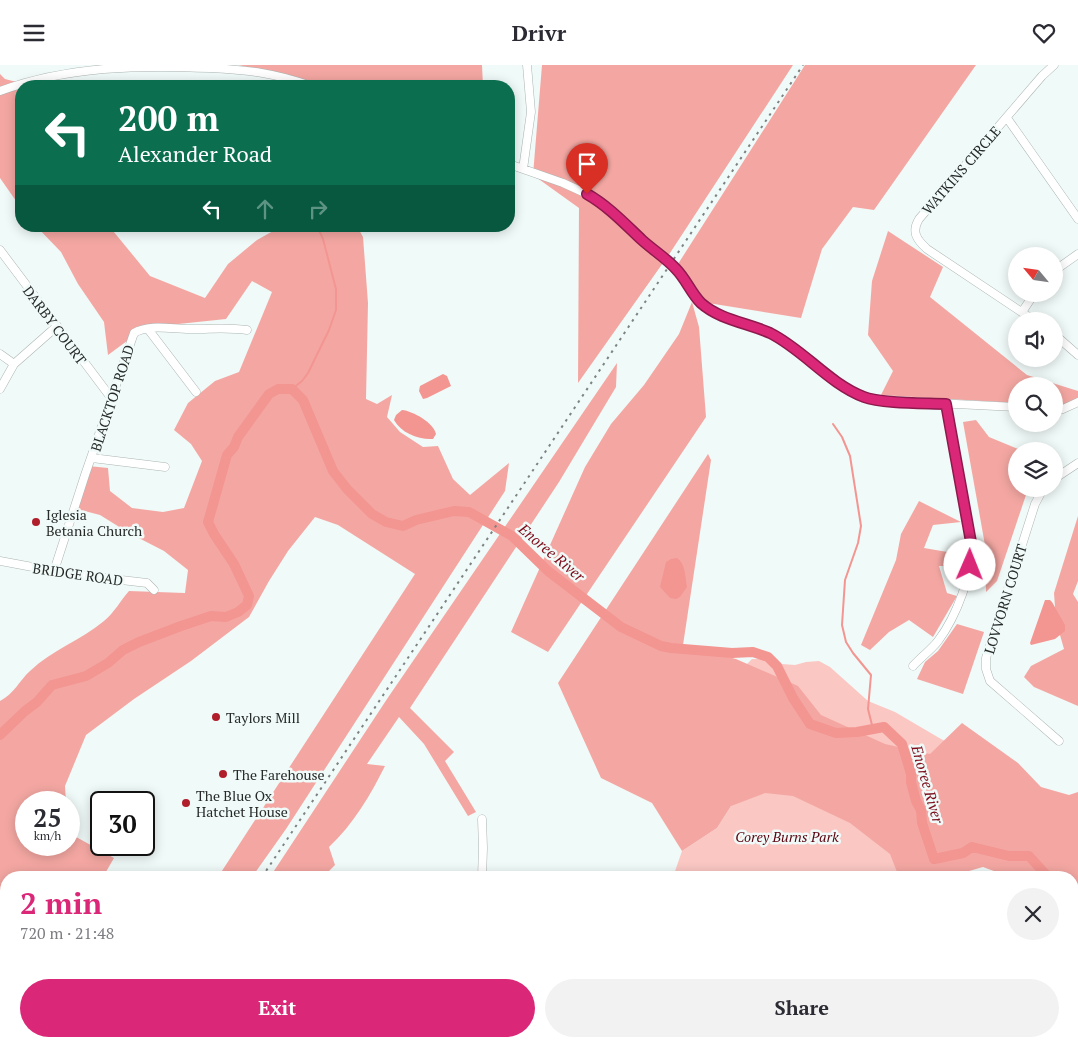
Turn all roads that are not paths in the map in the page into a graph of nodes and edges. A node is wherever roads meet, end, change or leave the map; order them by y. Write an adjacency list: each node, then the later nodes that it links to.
1 (527, 65): 9 (street)
2 (1049, 67): 7 (street, WATKINS CIRCLE)
3 (32, 80): 4 (street)
4 (293, 80)
5 (15, 86): 6 (street)
6 (0, 91)
7 (1007, 118): 10 (street); 15 (street, WATKINS CIRCLE)
8 (515, 166): 9 (street)
9 (523, 169): 27 (street)
10 (1078, 219)
11 (0, 250): 16 (street, DARBY COURT)
12 (1078, 254): 13 (street)
13 (1063, 265)
14 (1028, 303): 15 (street)
15 (1022, 312)
16 (56, 327): 22 (street); 25 (street, DARBY COURT)
17 (148, 329): 18 (street); 24 (street); 25 (street, BLACKTOP ROAD)
18 (247, 330)
19 (1063, 342): 21 (street)
20 (0, 354): 22 (street)
21 (1078, 355)
22 (14, 364): 23 (street)
23 (0, 389)
24 (196, 392)
25 (112, 399): 30 (street, BLACKTOP ROAD)
26 (1078, 402): 29 (street)
27 (946, 404): 28 (street); 38 (street)
28 (1008, 407)
29 (1063, 409)
30 (92, 458): 32 (street); 36 (street, BLACKTOP ROAD)
31 (1078, 463): 33 (street)
32 (165, 467)
33 (1063, 473)
34 (1038, 497): 39 (street, LOVVORN COURT)
35 (0, 561): 36 (street, BRIDGE ROAD)
36 (54, 571): 37 (street, BRIDGE ROAD)
37 (154, 590)
38 (913, 666)
39 (1059, 741)
40 (482, 819): 41 (street)
41 (482, 871)

